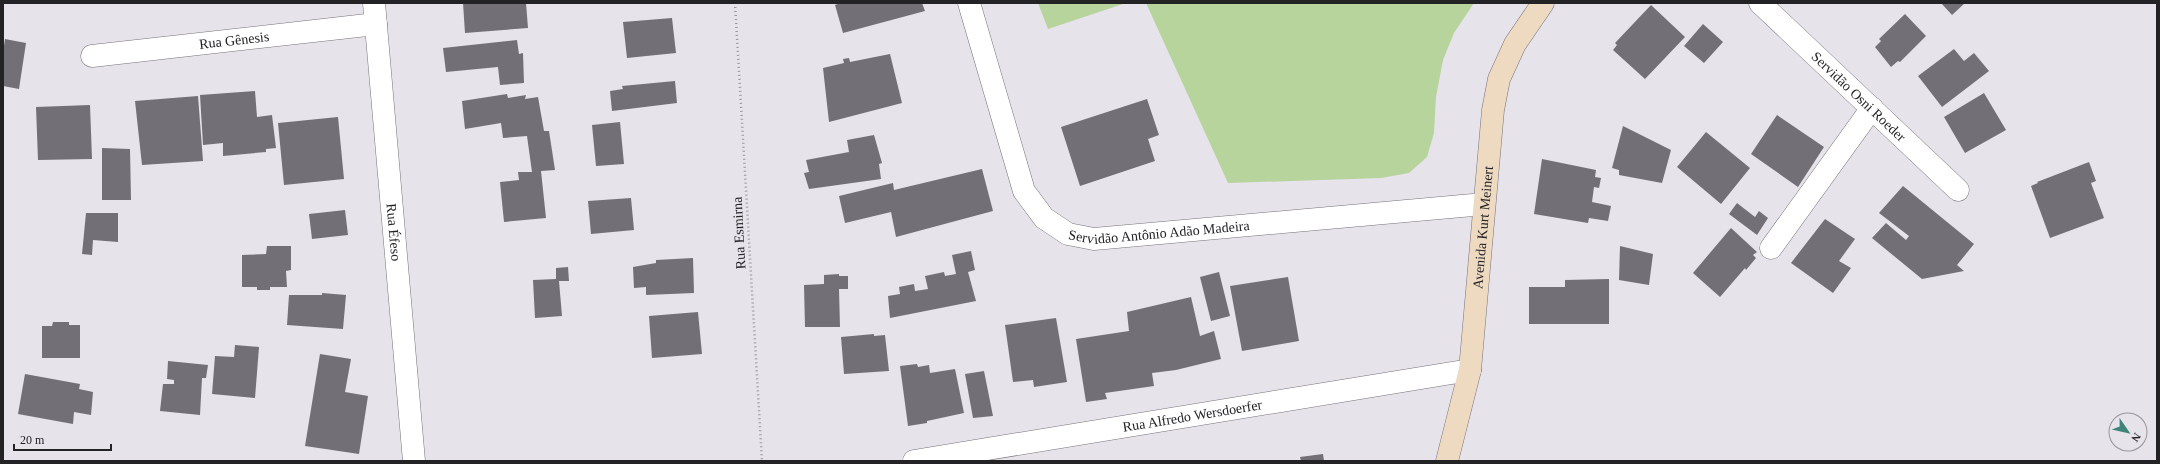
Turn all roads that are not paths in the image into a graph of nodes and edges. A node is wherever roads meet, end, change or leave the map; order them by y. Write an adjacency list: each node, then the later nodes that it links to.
1 (969, 3): 8 (street, Servidão Antônio Adão Madeira)
2 (1543, 3): 8 (main road, Avenida Kurt Meinert)
3 (1760, 3): 6 (street, Servidão Osni Roeder)
4 (375, 14): 5 (street, Rua Gênesis); 11 (street, Rua Éfeso)
5 (92, 56)
6 (1872, 108): 7 (street, Servidão Osni Roeder); 9 (street)
7 (1958, 190)
8 (1484, 204): 10 (main road, Avenida Kurt Meinert)
9 (1770, 248)
10 (1470, 370): 12 (street, Rua Alfredo Wersdoerfer); 13 (main road, Avenida Kurt Meinert)
11 (414, 461)
12 (914, 461)
13 (1447, 461)

